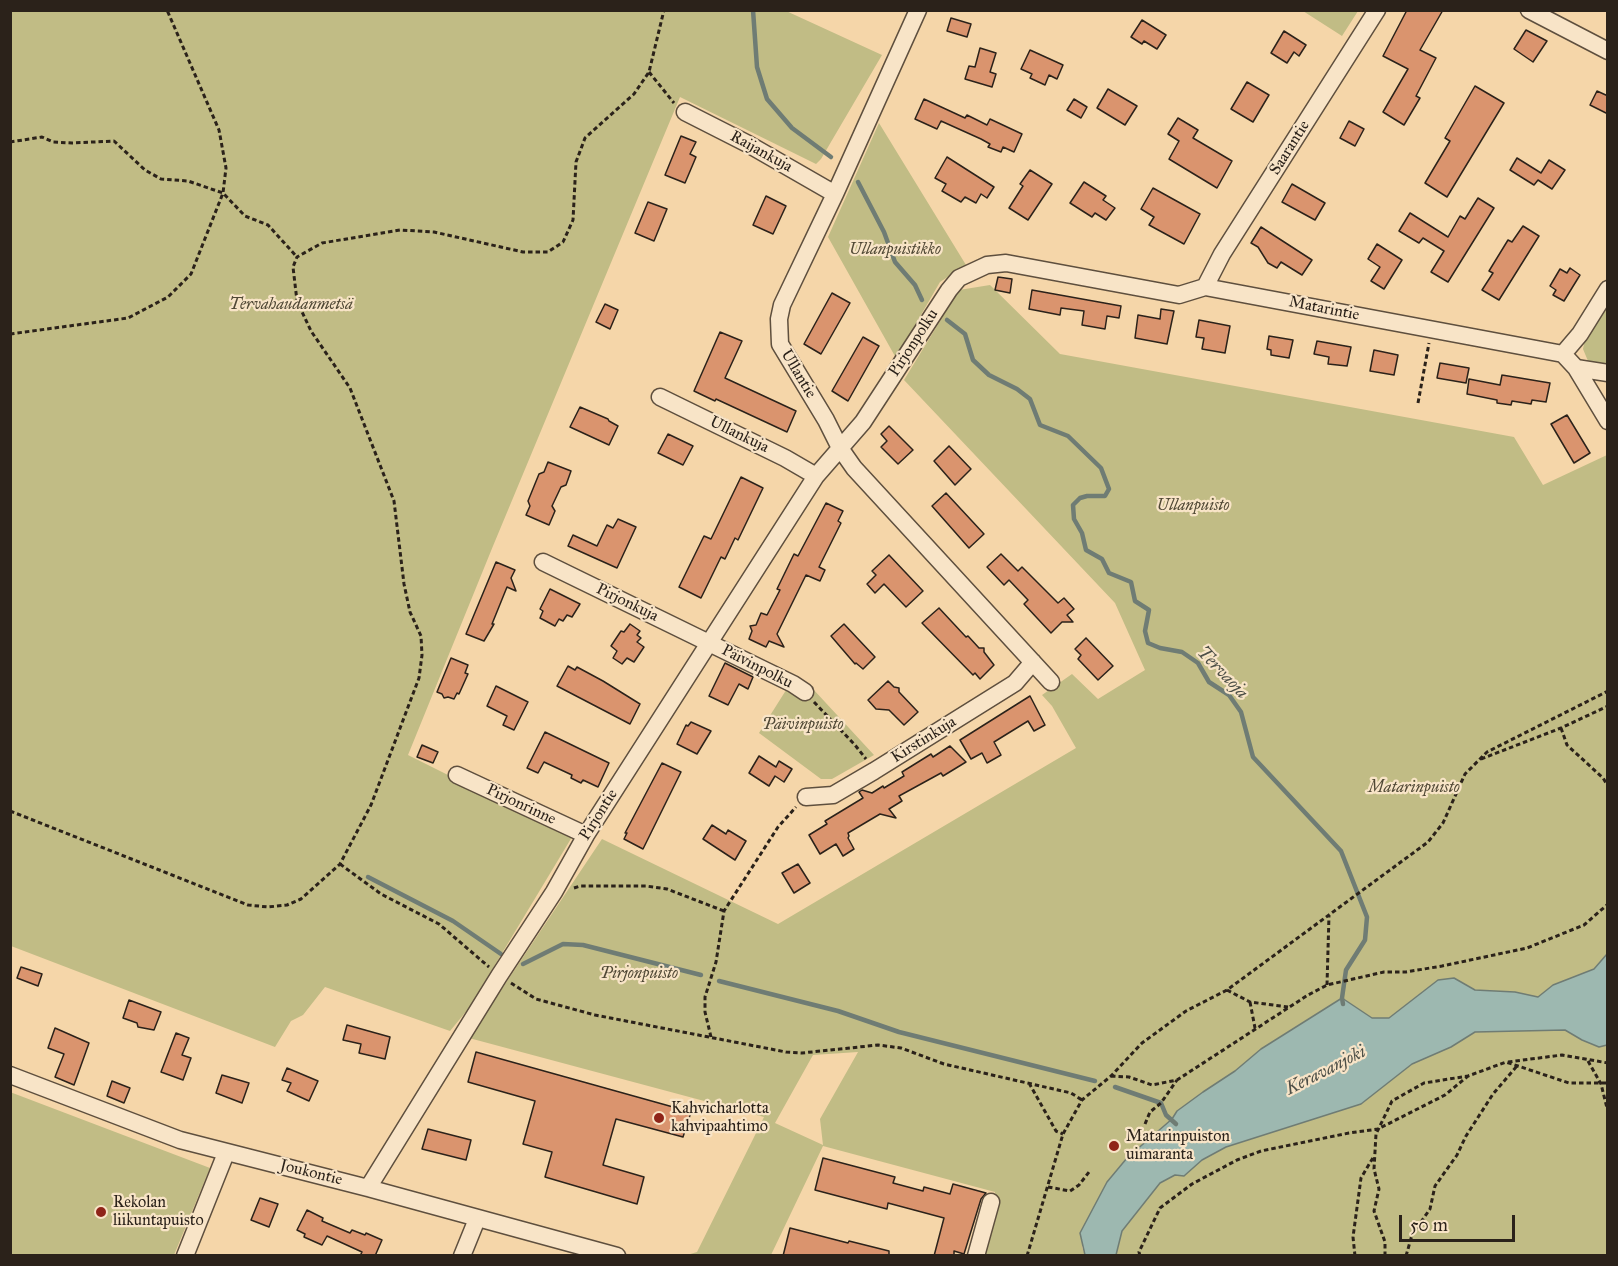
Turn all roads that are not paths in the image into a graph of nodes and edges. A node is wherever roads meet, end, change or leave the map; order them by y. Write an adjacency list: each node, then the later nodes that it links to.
1 (918, 10): 6 (street, Ullantie)
2 (1377, 10): 8 (street, Saarantie)
3 (1529, 10): 4 (street)
4 (1608, 51)
5 (685, 112): 6 (street, Raijankuja)
6 (835, 194): 15 (street, Ullantie)
7 (1006, 263): 8 (street, Matarintie); 15 (street, Pirjonpolku)
8 (1205, 287): 10 (street, Matarintie)
9 (1608, 289): 10 (street)
10 (1563, 354): 11 (street)
11 (1576, 368): 12 (street); 14 (street)
12 (1608, 373)
13 (660, 397): 16 (street, Ullankuja)
14 (1608, 422)
15 (840, 448): 16 (street, Pirjontie); 19 (street, Ullantie)
16 (816, 476): 18 (street, Pirjontie)
17 (543, 562): 18 (street, Pirjonkuja)
18 (710, 643): 21 (street, Päivinpolku); 24 (street, Pirjontie)
19 (1033, 662): 20 (street, Ullantie); 23 (street, Kirstinkuja)
20 (1051, 682)
21 (805, 692)
22 (457, 775): 24 (street, Pirjonrinne)
23 (806, 797)
24 (586, 835): 27 (street, Pirjontie)
25 (10, 1075): 26 (street, Joukontie)
26 (226, 1153): 27 (street, Joukontie); 30 (street)
27 (368, 1188): 29 (street, Joukontie)
28 (990, 1202): 33 (street)
29 (477, 1219): 31 (street); 32 (street, Joukontie)
30 (185, 1256)
31 (462, 1256)
32 (617, 1256)
33 (976, 1256)

